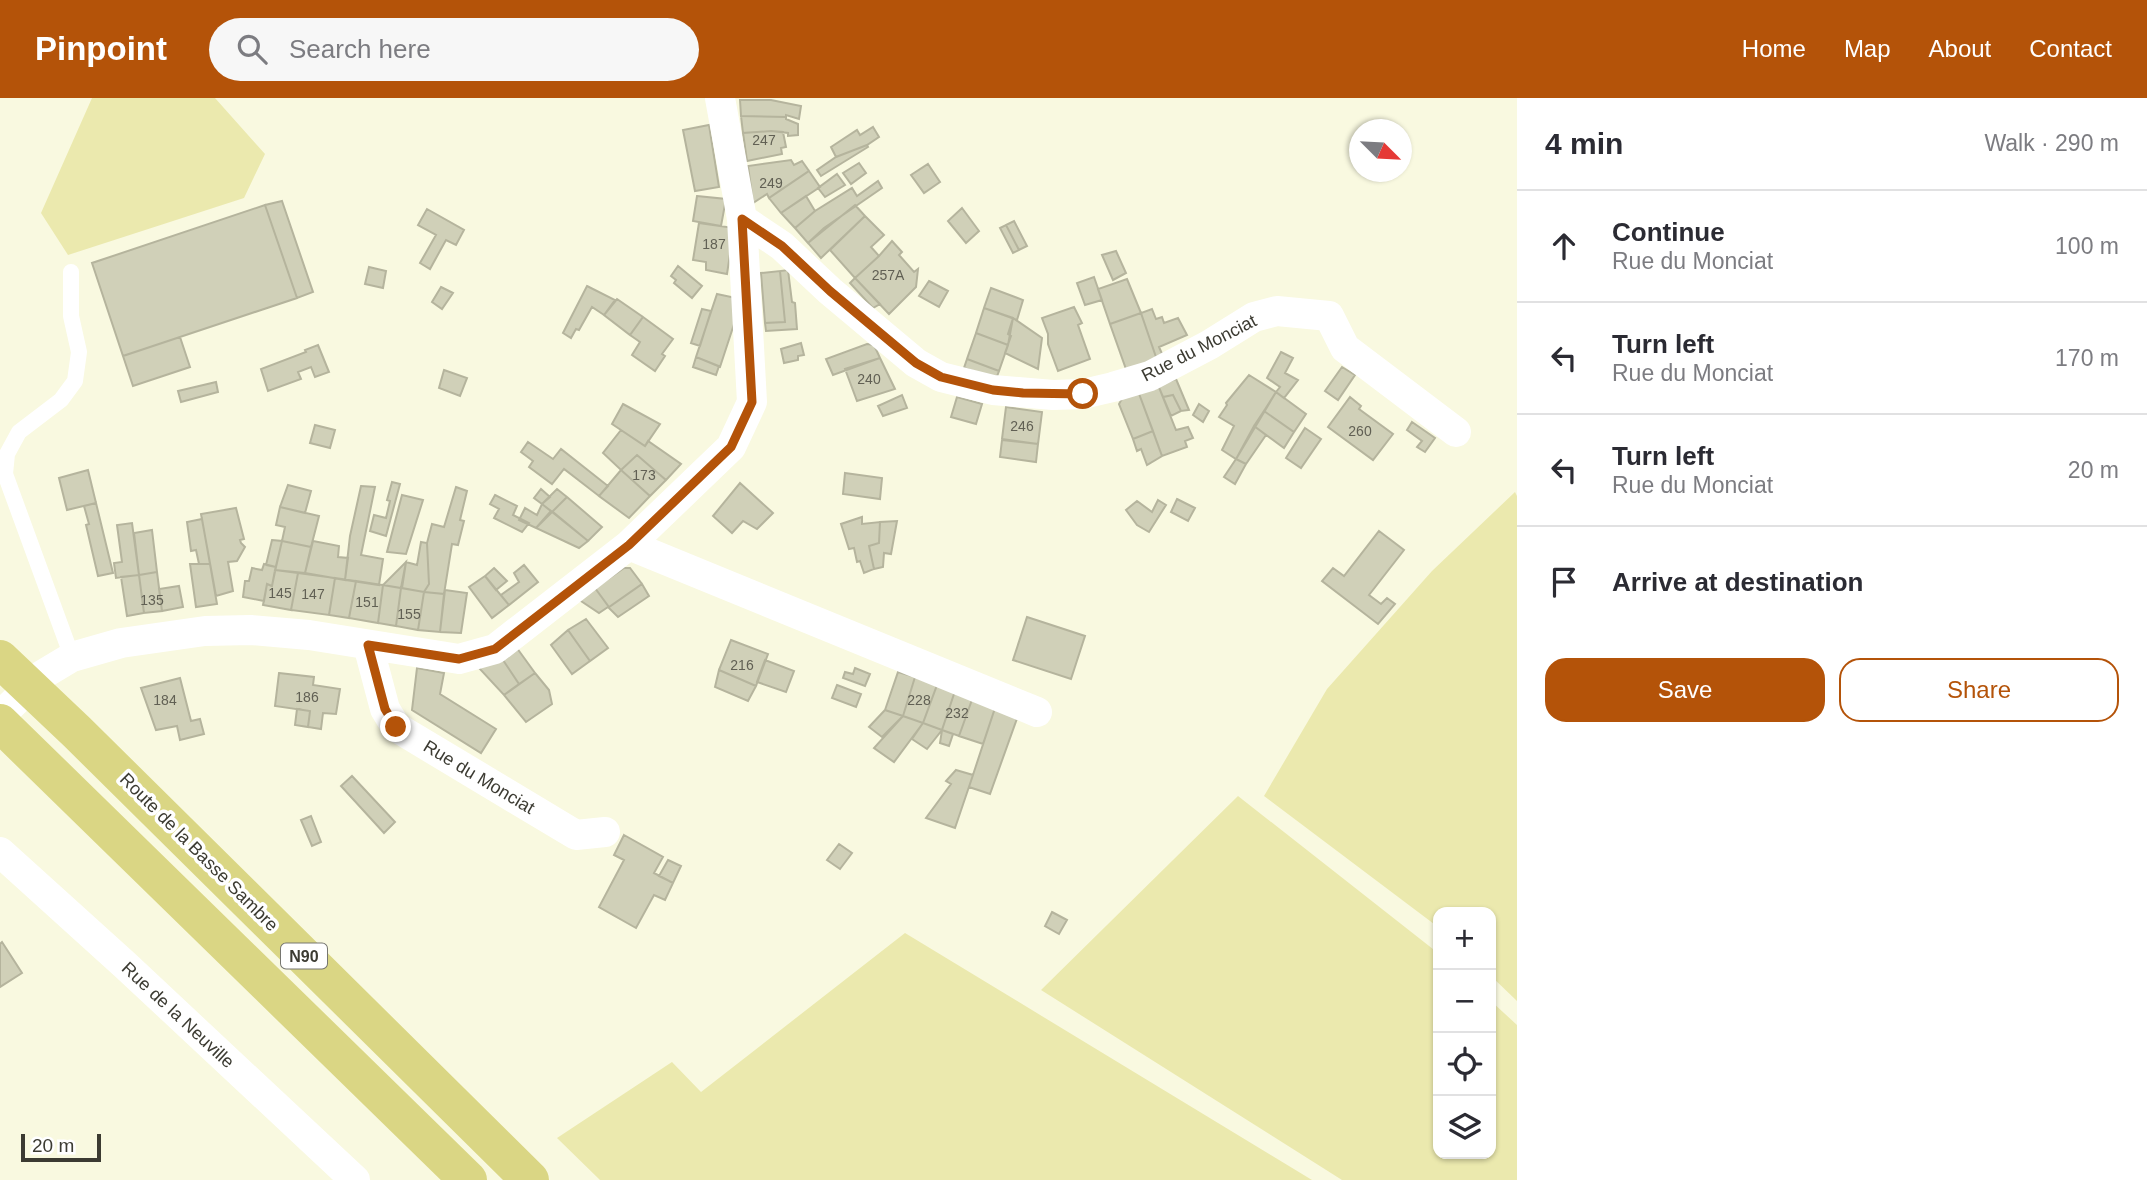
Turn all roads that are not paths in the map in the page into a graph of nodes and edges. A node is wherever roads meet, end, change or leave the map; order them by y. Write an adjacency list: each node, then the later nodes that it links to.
1 (720, 98): 2 (street)
2 (742, 219): 4 (street, Rue du Monciat); 5 (street)
3 (71, 272): 7 (lane)
4 (1456, 432)
5 (629, 545): 6 (street); 9 (street)
6 (368, 645): 7 (street); 12 (street, Rue du Monciat)
7 (72, 657): 10 (street)
8 (3, 662): 16 (highway, Route de la Basse Sambre / N90)
9 (1037, 712)
10 (0, 716)
11 (0, 723): 15 (highway, N90)
12 (605, 832)
13 (0, 852): 14 (street, Rue de la Neuville)
14 (355, 1180)
15 (468, 1180)
16 (530, 1180)

